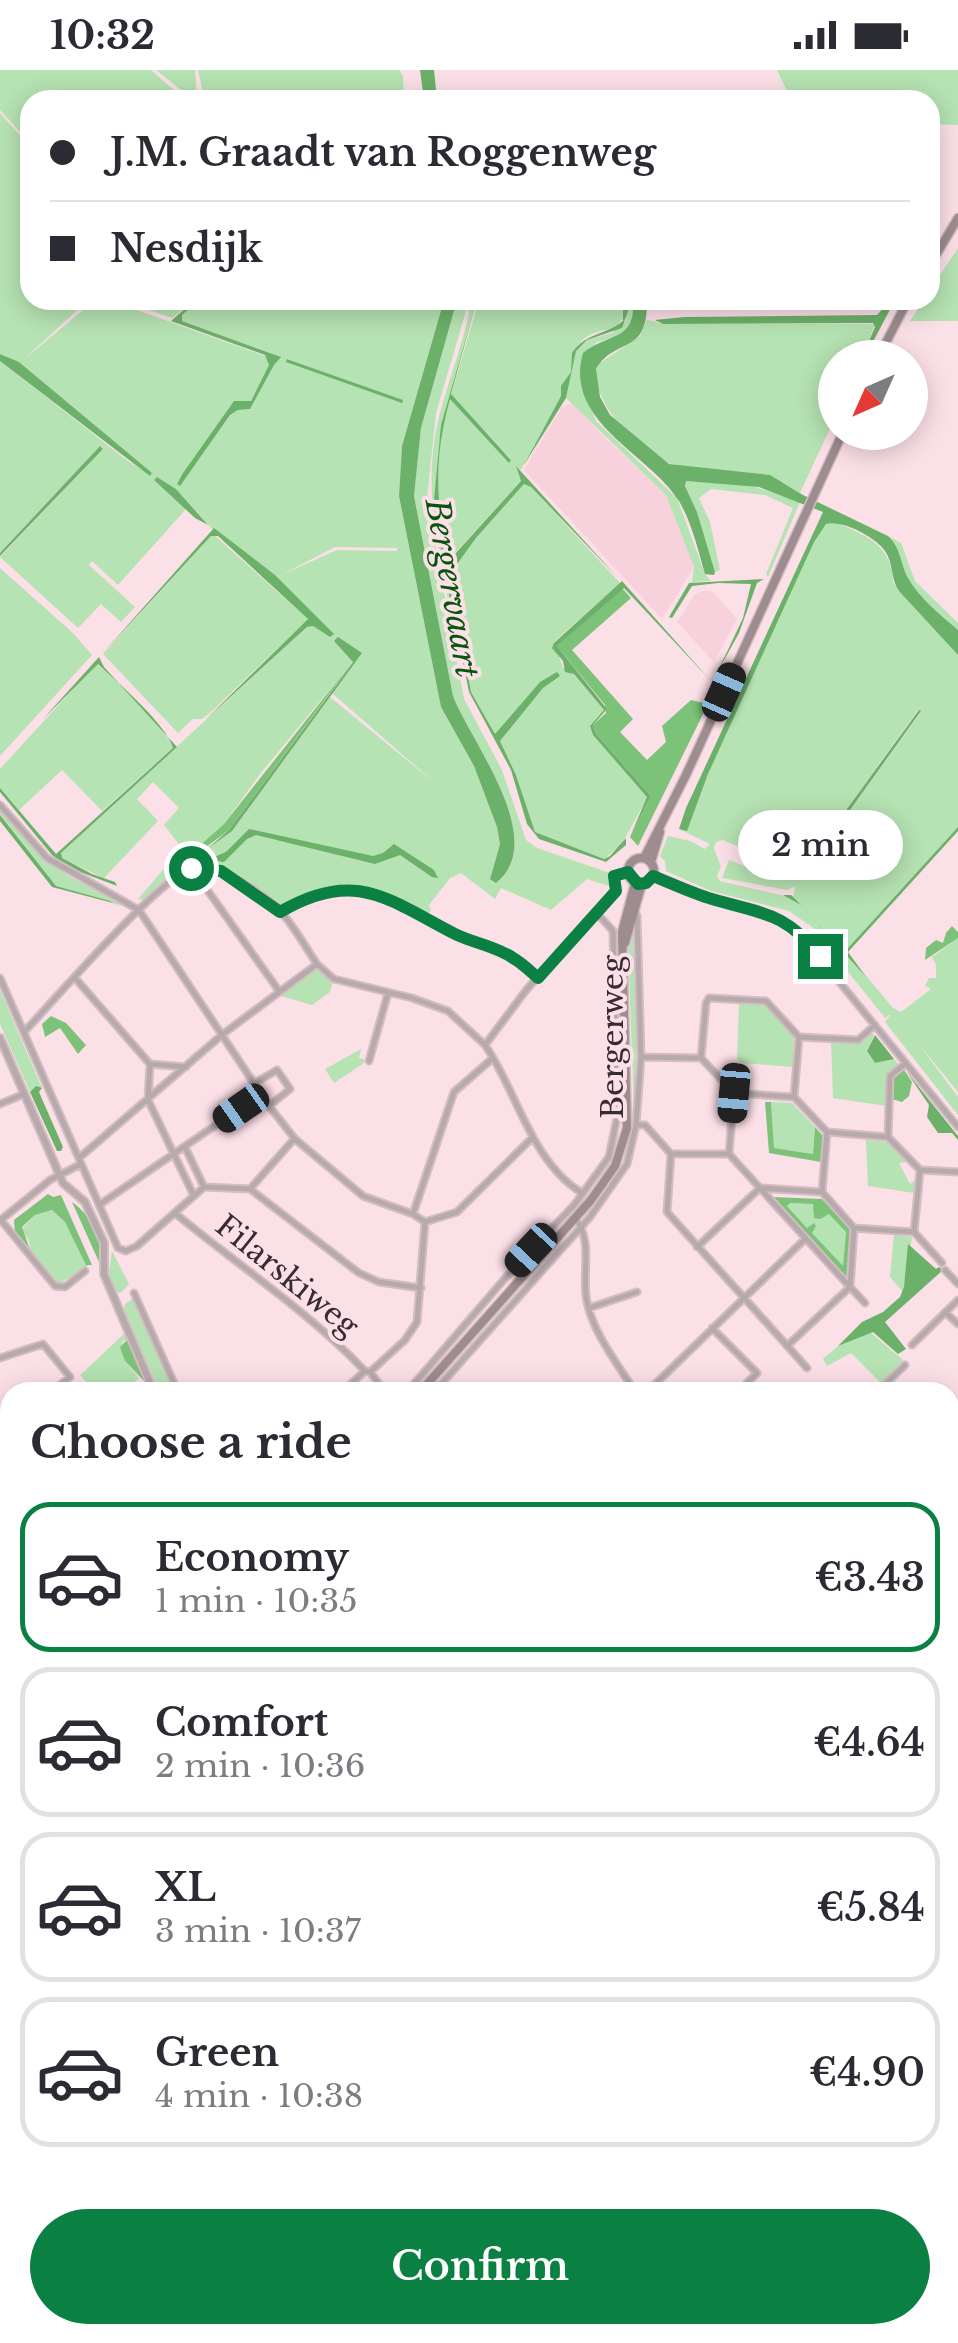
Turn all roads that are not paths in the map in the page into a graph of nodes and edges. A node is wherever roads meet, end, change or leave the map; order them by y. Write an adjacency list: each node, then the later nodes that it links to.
1 (958, 218): 2 (main road)
2 (940, 248)
3 (903, 310): 4 (main road)
4 (887, 340)
5 (836, 450): 7 (main road)
6 (0, 804): 12 (street)
7 (647, 860): 9 (main road); 10 (main road)
8 (191, 868): 12 (street); 14 (street); 21 (street)
9 (628, 872): 11 (main road); 15 (street)
10 (653, 876): 11 (main road); 23 (street)
11 (638, 883): 13 (main road, Bergerweg); 16 (main road, Bergerweg)
12 (140, 910): 19 (street); 25 (street)
13 (634, 910): 16 (main road, Bergerweg); 29 (street, Bergerweg)
14 (280, 912): 17 (street); 20 (street)
15 (596, 912): 20 (street); 63 (street, Bergerweg)
16 (623, 952): 63 (main road, Bergerweg)
17 (317, 964): 21 (street); 22 (street)
18 (0, 978): 24 (street)
19 (75, 978): 24 (street); 34 (street)
20 (538, 978): 28 (street)
21 (279, 991): 25 (street)
22 (388, 993): 28 (street); 32 (street)
23 (875, 1025): 26 (street); 33 (street)
24 (24, 1032): 54 (street)
25 (222, 1034): 35 (street); 36 (street)
26 (799, 1037): 31 (street); 40 (street)
27 (0, 1038): 38 (street)
28 (486, 1044): 30 (street)
29 (640, 1057): 31 (street); 44 (street, Bergerweg)
30 (493, 1058): 47 (street); 66 (street)
31 (701, 1058): 37 (street)
32 (368, 1061)
33 (906, 1063): 45 (street); 48 (street)
34 (150, 1064): 35 (street); 41 (street)
35 (186, 1067): 41 (street)
36 (254, 1084): 39 (street); 43 (street)
37 (734, 1093): 40 (street); 52 (street)
38 (24, 1094): 42 (street); 57 (street)
39 (261, 1094): 43 (street); 50 (street)
40 (794, 1097): 46 (street)
41 (148, 1100): 53 (street); 54 (street)
42 (1, 1101)
43 (268, 1106): 49 (street)
44 (636, 1125): 51 (street); 69 (street, Bergerweg)
45 (958, 1127)
46 (827, 1132): 48 (street); 61 (street)
47 (533, 1137): 63 (street); 68 (street)
48 (888, 1137): 55 (street)
49 (294, 1139): 60 (street); 66 (street)
50 (184, 1147): 53 (street); 58 (street)
51 (671, 1154): 52 (street); 74 (street)
52 (729, 1154): 59 (street)
53 (173, 1155): 62 (street); 64 (street)
54 (80, 1161): 57 (street); 64 (street)
55 (920, 1170): 56 (street); 72 (street)
56 (958, 1172)
57 (60, 1175): 67 (street); 99 (street)
58 (204, 1187): 60 (street); 62 (street)
59 (760, 1188): 61 (street); 73 (street); 74 (street)
60 (250, 1189): 82 (street)
61 (822, 1192): 71 (street)
62 (194, 1196): 65 (street)
63 (587, 1197): 69 (main road, Bergerweg); 70 (street, Bergerweg)
64 (99, 1205): 65 (street)
65 (176, 1214): 97 (street, Filarskiweg)
66 (413, 1214): 68 (street)
67 (0, 1220): 79 (street)
68 (425, 1222): 82 (street)
69 (575, 1223): 70 (street); 77 (main road, Bergerweg); 88 (street); 105 (street, Bergerweg)
70 (554, 1225): 75 (street, Bergerweg)
71 (854, 1228): 72 (street); 81 (street)
72 (914, 1232): 76 (street)
73 (805, 1239): 81 (street); 85 (street)
74 (697, 1248): 85 (street)
75 (531, 1250): 77 (street); 103 (street, Bergerweg)
76 (942, 1263)
77 (534, 1264): 104 (main road, Bergerweg)
78 (945, 1270): 80 (street)
79 (85, 1271)
80 (958, 1284)
81 (850, 1287): 87 (street); 93 (street)
82 (421, 1288): 97 (street)
83 (134, 1292): 100 (street)
84 (637, 1292): 88 (street)
85 (742, 1297): 91 (street); 93 (street)
86 (958, 1300): 89 (street)
87 (865, 1302)
88 (589, 1308): 106 (street)
89 (945, 1312): 90 (street); 92 (street)
90 (958, 1324)
91 (712, 1328): 107 (street); 108 (street)
92 (912, 1345)
93 (786, 1346): 96 (street)
94 (0, 1358): 98 (street)
95 (905, 1365): 109 (street)
96 (807, 1368)
97 (368, 1371): 101 (street); 102 (street, Filarskiweg)
98 (64, 1382)
99 (150, 1382)
100 (174, 1382)
101 (354, 1382)
102 (377, 1382)
103 (416, 1382)
104 (429, 1382)
105 (442, 1382)
106 (628, 1382)
107 (657, 1382)
108 (749, 1382)
109 (887, 1382)

